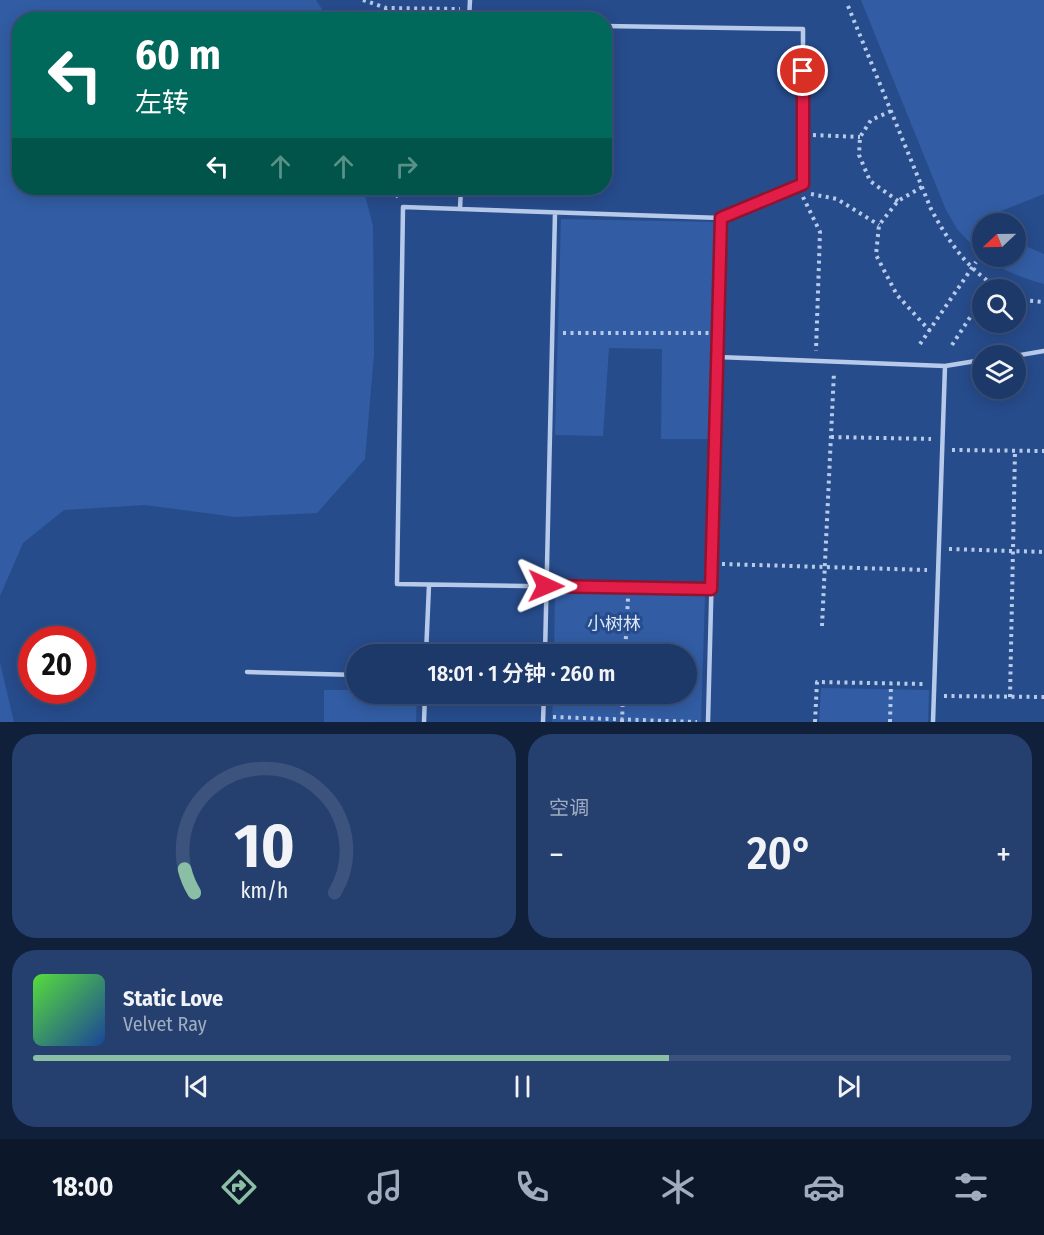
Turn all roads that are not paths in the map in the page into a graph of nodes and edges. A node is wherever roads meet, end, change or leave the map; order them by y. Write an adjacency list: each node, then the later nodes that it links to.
1 (612, 26): 5 (lane)
2 (461, 195): 3 (lane)
3 (460, 209): 4 (lane); 11 (lane)
4 (555, 213): 5 (lane); 12 (lane)
5 (721, 218): 8 (lane)
6 (1044, 351): 7 (lane)
7 (1026, 354)
8 (717, 357): 10 (lane); 13 (lane)
9 (972, 362): 10 (lane)
10 (945, 366): 23 (lane)
11 (429, 585): 12 (lane); 14 (lane)
12 (546, 586): 13 (lane); 15 (lane)
13 (711, 589): 22 (lane)
14 (426, 644)
15 (544, 644)
16 (247, 672): 17 (lane)
17 (346, 675)
18 (425, 704): 21 (lane)
19 (544, 704): 20 (lane)
20 (543, 719)
21 (424, 722)
22 (708, 722)
23 (933, 722)

